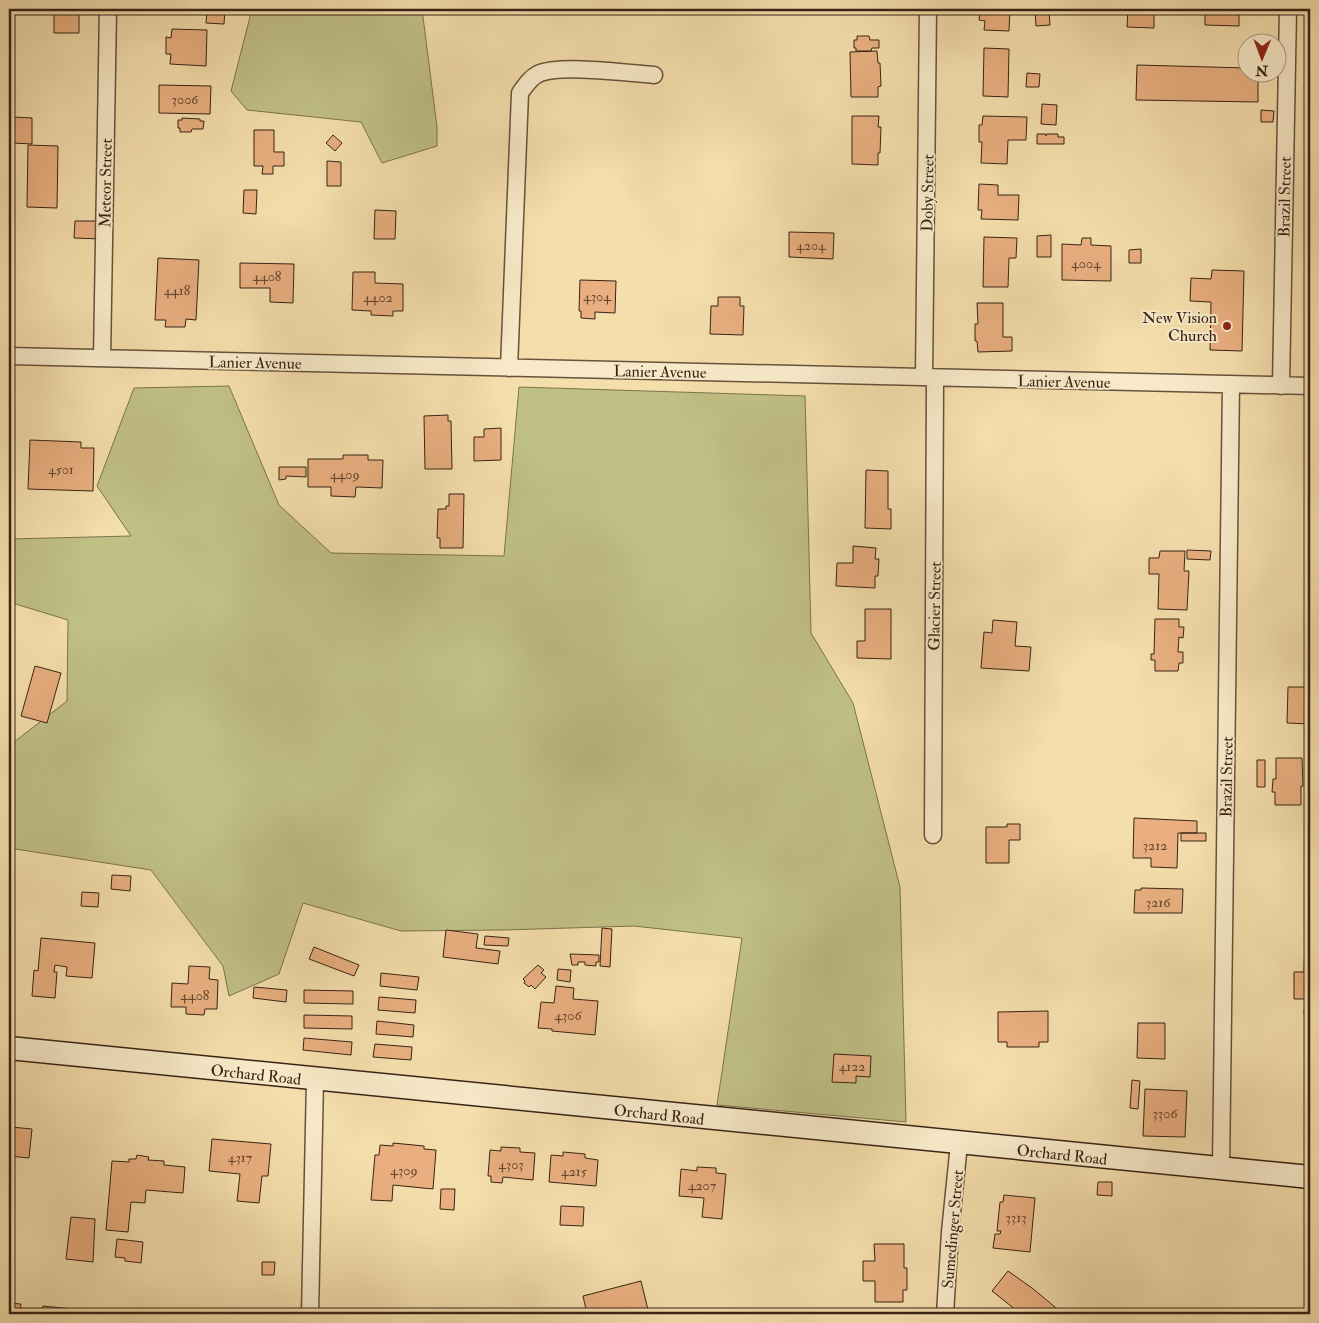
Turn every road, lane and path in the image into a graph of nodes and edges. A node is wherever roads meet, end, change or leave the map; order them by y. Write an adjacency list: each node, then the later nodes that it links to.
1 (108, 9): 6 (street, Meteor Street)
2 (928, 9): 8 (street, Doby Street)
3 (1288, 9): 10 (street, Brazil Street)
4 (654, 74): 7 (street)
5 (9, 356): 6 (street, Lanier Avenue)
6 (102, 358): 7 (street, Lanier Avenue)
7 (508, 368): 8 (street, Lanier Avenue)
8 (930, 377): 9 (street, Lanier Avenue); 12 (street, Glacier Street)
9 (1231, 384): 10 (street, Lanier Avenue); 16 (street, Brazil Street)
10 (1281, 386): 11 (street, Lanier Avenue)
11 (1310, 386)
12 (933, 835)
13 (9, 1048): 14 (main road, Orchard Road)
14 (315, 1080): 15 (main road, Orchard Road); 18 (street)
15 (959, 1144): 16 (main road, Orchard Road); 19 (street, Sumedinger Street)
16 (1221, 1169): 17 (main road, Orchard Road)
17 (1310, 1178)
18 (310, 1314)
19 (945, 1314)

